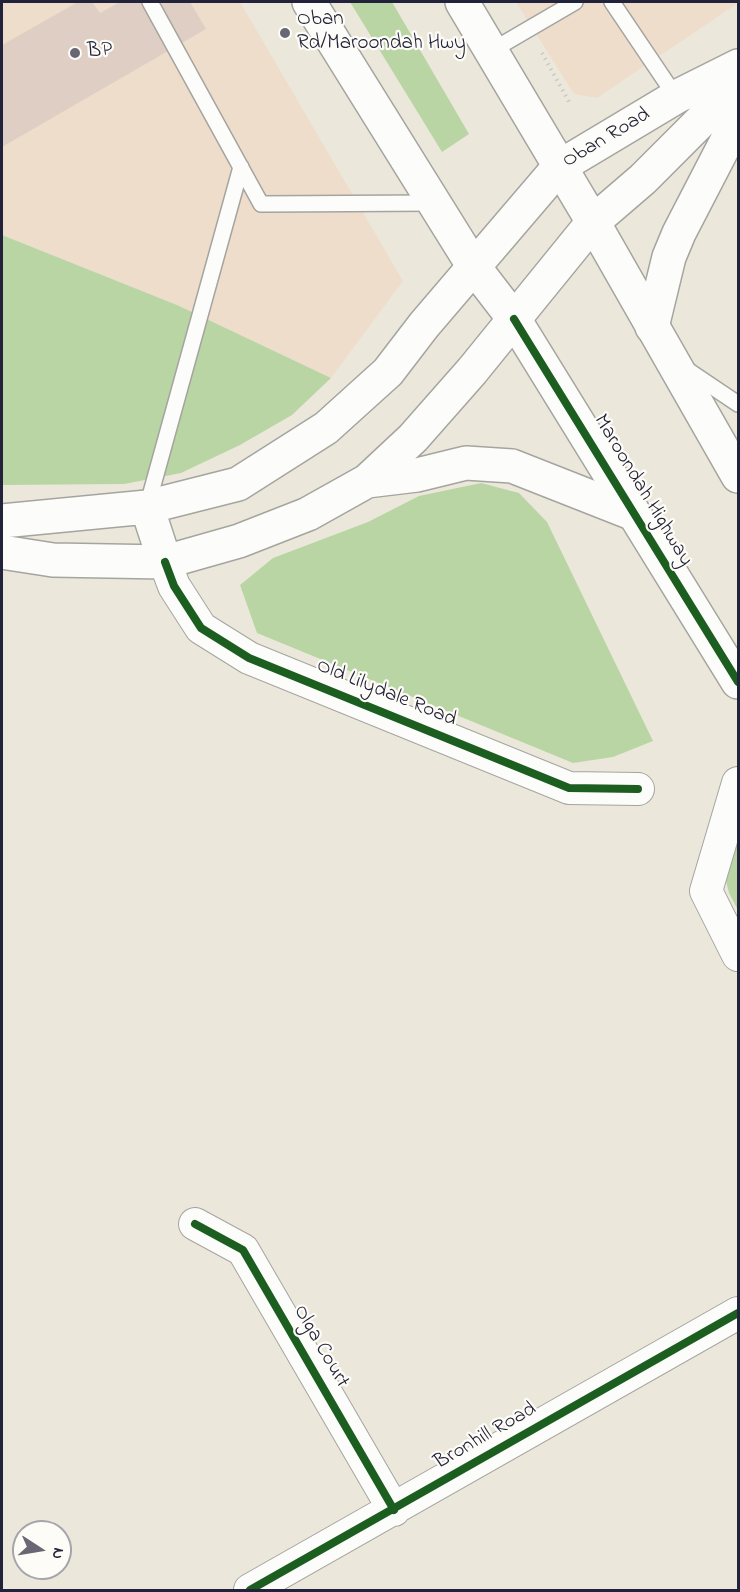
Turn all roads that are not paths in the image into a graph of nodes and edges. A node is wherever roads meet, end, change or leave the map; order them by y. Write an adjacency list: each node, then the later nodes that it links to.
1 (150, 2): 11 (lane)
2 (309, 2): 13 (main road, Maroondah Highway)
3 (462, 2): 6 (main road)
4 (575, 2): 6 (lane)
5 (612, 2): 9 (lane)
6 (491, 51): 12 (main road)
7 (738, 66): 9 (main road, Oban Road)
8 (738, 84): 14 (main road, Oban Road)
9 (675, 97): 12 (main road, Oban Road)
10 (738, 119): 17 (main road)
11 (241, 167): 13 (lane); 22 (lane)
12 (559, 167): 14 (main road); 15 (main road, Oban Road)
13 (435, 203): 15 (main road, Maroondah Highway)
14 (593, 222): 16 (main road, Oban Road); 17 (main road)
15 (474, 267): 16 (main road, Maroondah Highway); 22 (main road)
16 (514, 319): 21 (main road); 23 (main road, Maroondah Highway)
17 (652, 327): 18 (main road)
18 (670, 359): 19 (lane); 20 (main road)
19 (738, 404)
20 (738, 476)
21 (368, 482): 23 (main road); 26 (main road)
22 (147, 507): 24 (main road); 26 (main road)
23 (634, 514): 27 (main road, Maroondah Highway)
24 (2, 521)
25 (2, 552): 26 (main road)
26 (165, 561): 29 (street, Old Lilydale Road)
27 (738, 682)
28 (738, 783): 30 (street)
29 (638, 789)
30 (738, 956)
31 (195, 1224): 33 (street, Olga Court)
32 (738, 1313): 33 (street, Bronhill Road)
33 (394, 1510): 34 (street, Bronhill Road)
34 (250, 1590)

